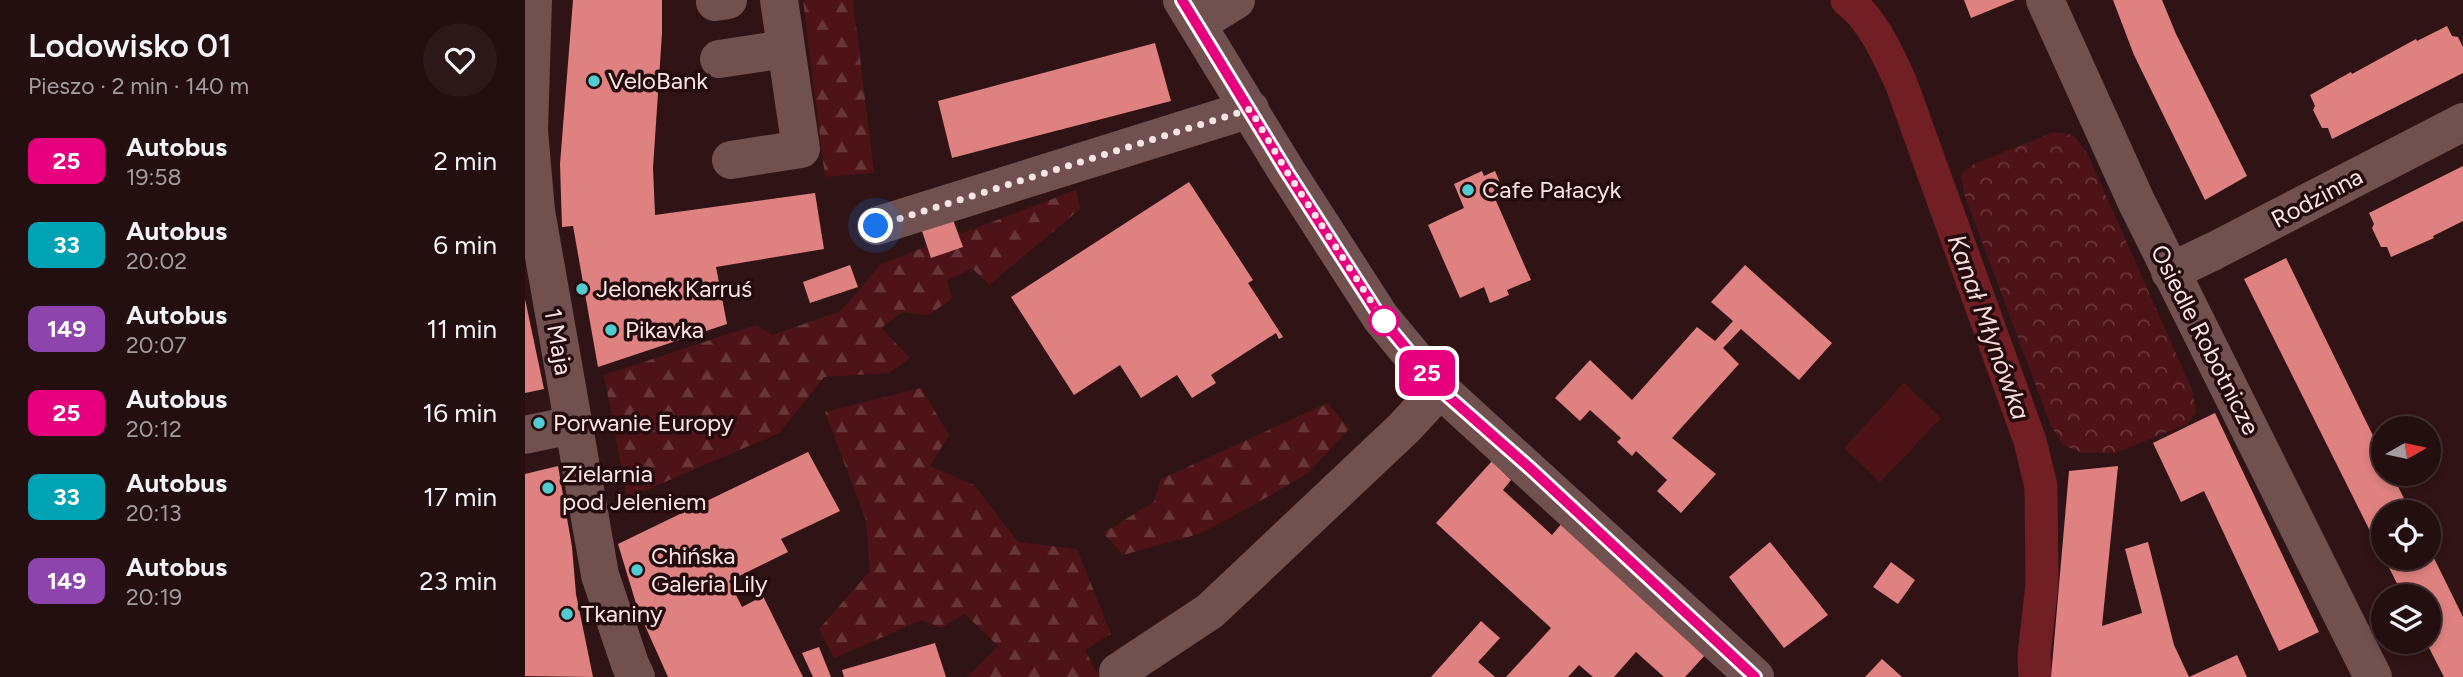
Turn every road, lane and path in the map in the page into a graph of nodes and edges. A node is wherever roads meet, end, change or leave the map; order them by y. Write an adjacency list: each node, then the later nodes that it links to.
1 (533, 0): 14 (street, 1 Maja)
2 (779, 0): 6 (street)
3 (1236, 0): 5 (street)
4 (2045, 0): 12 (street, Osiedle Robotnicze)
5 (1189, 12): 8 (street)
6 (785, 49): 7 (street); 10 (street)
7 (719, 59)
8 (1250, 109): 11 (street); 13 (street)
9 (2463, 122): 12 (street, Rodzinna)
10 (731, 160)
11 (876, 226)
12 (2170, 272): 21 (street, Osiedle Robotnicze)
13 (1440, 389): 17 (street); 20 (street)
14 (572, 425): 15 (street); 16 (street, 1 Maja)
15 (525, 435)
16 (600, 575): 18 (street); 19 (street, 1 Maja)
17 (1118, 672)
18 (611, 677)
19 (636, 677)
20 (1755, 677)
21 (2372, 677)

